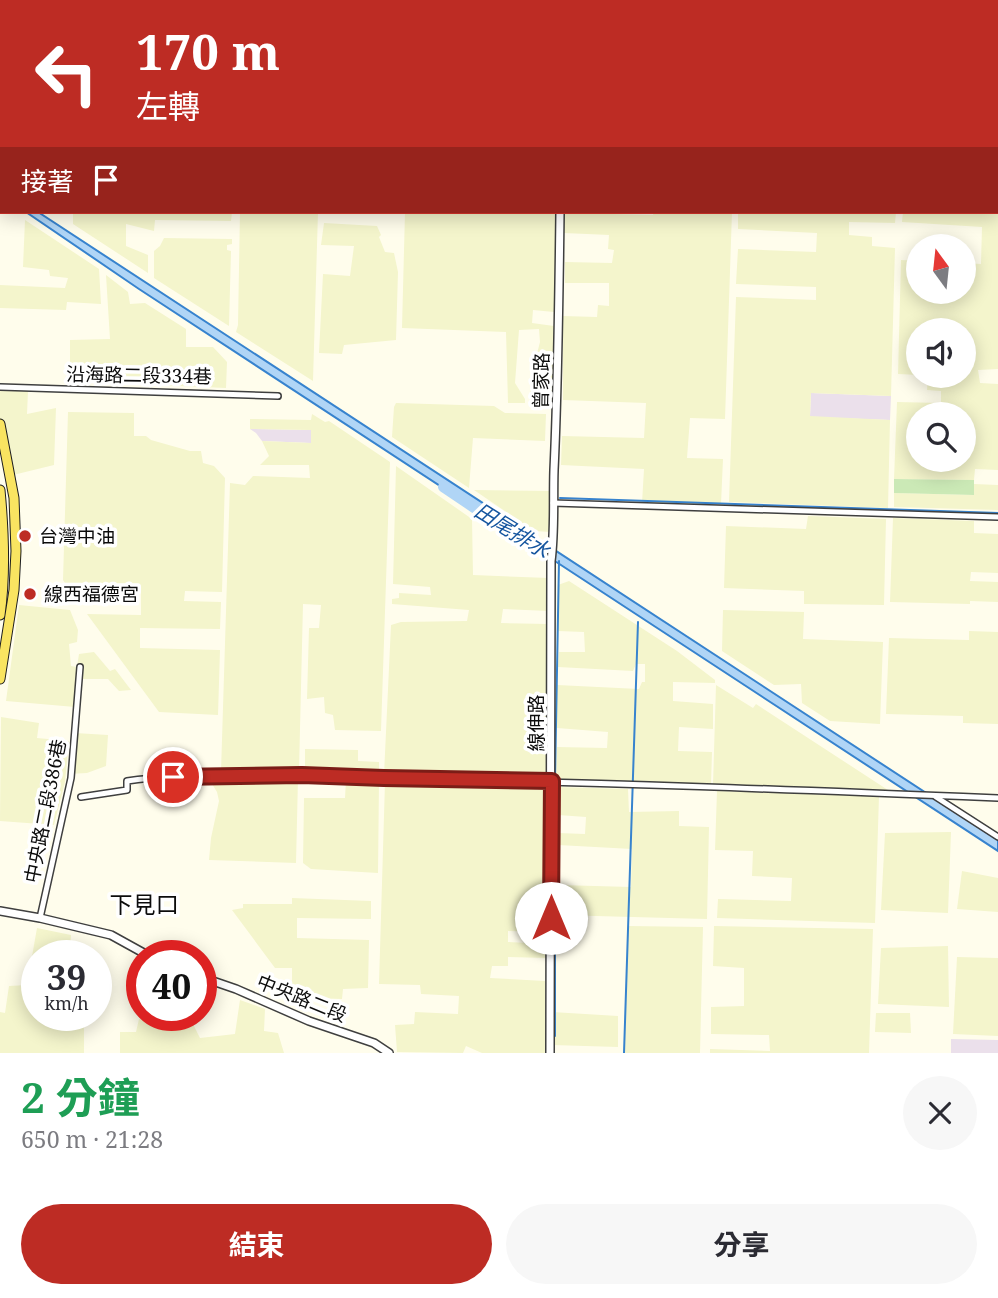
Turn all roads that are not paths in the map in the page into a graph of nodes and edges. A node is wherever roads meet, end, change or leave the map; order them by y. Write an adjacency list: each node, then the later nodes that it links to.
1 (560, 214): 6 (street, 曾家路)
2 (0, 387): 3 (street, 沿海路二段334巷)
3 (278, 396)
4 (0, 424): 12 (main road)
5 (0, 490): 8 (main road)
6 (553, 502): 7 (street); 10 (street, 曾家路)
7 (998, 517)
8 (4, 537): 9 (main road); 11 (main road)
9 (0, 547)
10 (553, 550): 16 (street, 線伸路)
11 (2, 590): 12 (street); 13 (main road)
12 (14, 590): 15 (main road)
13 (0, 615)
14 (80, 667): 22 (street, 中央路二段386巷)
15 (0, 679)
16 (552, 781): 17 (street); 18 (street); 26 (street, 線伸路)
17 (934, 795): 19 (street); 20 (street)
18 (81, 797)
19 (998, 798)
20 (998, 837)
21 (0, 911): 22 (street)
22 (40, 918): 23 (street)
23 (126, 943)
24 (217, 982): 25 (street, 中央路二段)
25 (389, 1053)
26 (550, 1053)

